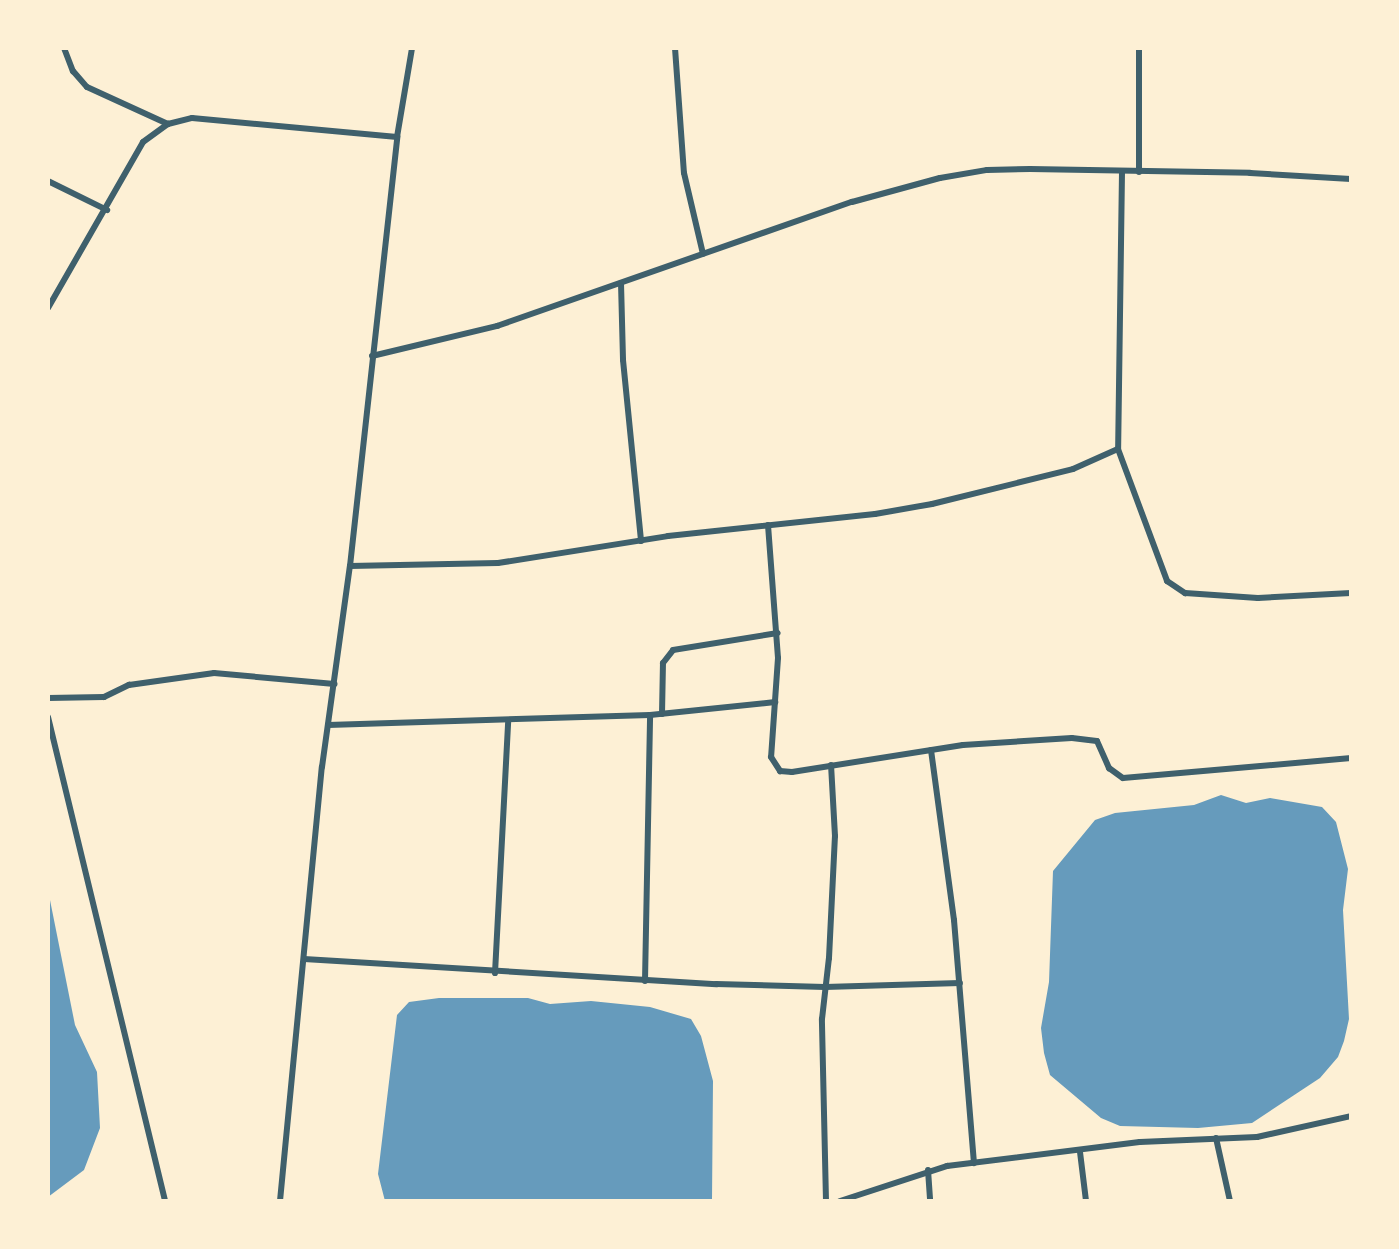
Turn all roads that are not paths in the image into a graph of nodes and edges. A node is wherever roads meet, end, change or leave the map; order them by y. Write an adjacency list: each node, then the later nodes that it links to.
1 (64, 48): 5 (street)
2 (412, 48): 6 (street)
3 (675, 48): 12 (street)
4 (1139, 48): 8 (street)
5 (168, 124): 6 (street); 11 (street)
6 (397, 136): 15 (street)
7 (1122, 172): 8 (street); 12 (street); 16 (street)
8 (1139, 172): 9 (street)
9 (1351, 179)
10 (48, 181): 11 (street)
11 (107, 210): 14 (street)
12 (703, 254): 13 (street)
13 (621, 283): 15 (street); 18 (street)
14 (48, 308)
15 (372, 356): 19 (street)
16 (1118, 449): 17 (street); 20 (street)
17 (768, 525): 18 (street); 21 (street)
18 (641, 540): 19 (street)
19 (350, 566): 22 (street)
20 (1351, 593)
21 (777, 633): 24 (street); 25 (street)
22 (334, 684): 23 (street); 29 (street)
23 (48, 698)
24 (775, 702): 25 (street); 32 (street)
25 (662, 714): 26 (street)
26 (650, 715): 28 (street); 35 (street)
27 (48, 717): 43 (street)
28 (508, 721): 29 (street); 34 (street)
29 (328, 725): 33 (street)
30 (931, 750): 31 (street); 32 (street); 36 (street)
31 (1351, 758)
32 (831, 765): 37 (street)
33 (303, 959): 34 (street); 44 (street)
34 (495, 973): 35 (street)
35 (645, 981): 37 (street)
36 (960, 983): 37 (street); 41 (street)
37 (825, 987): 45 (street)
38 (1351, 1116): 39 (street)
39 (1216, 1138): 40 (street); 49 (street)
40 (1080, 1152): 41 (street); 48 (street)
41 (974, 1163): 42 (street)
42 (928, 1170): 46 (street); 47 (street)
43 (165, 1201)
44 (280, 1201)
45 (826, 1201)
46 (840, 1201)
47 (930, 1201)
48 (1086, 1201)
49 (1230, 1201)

